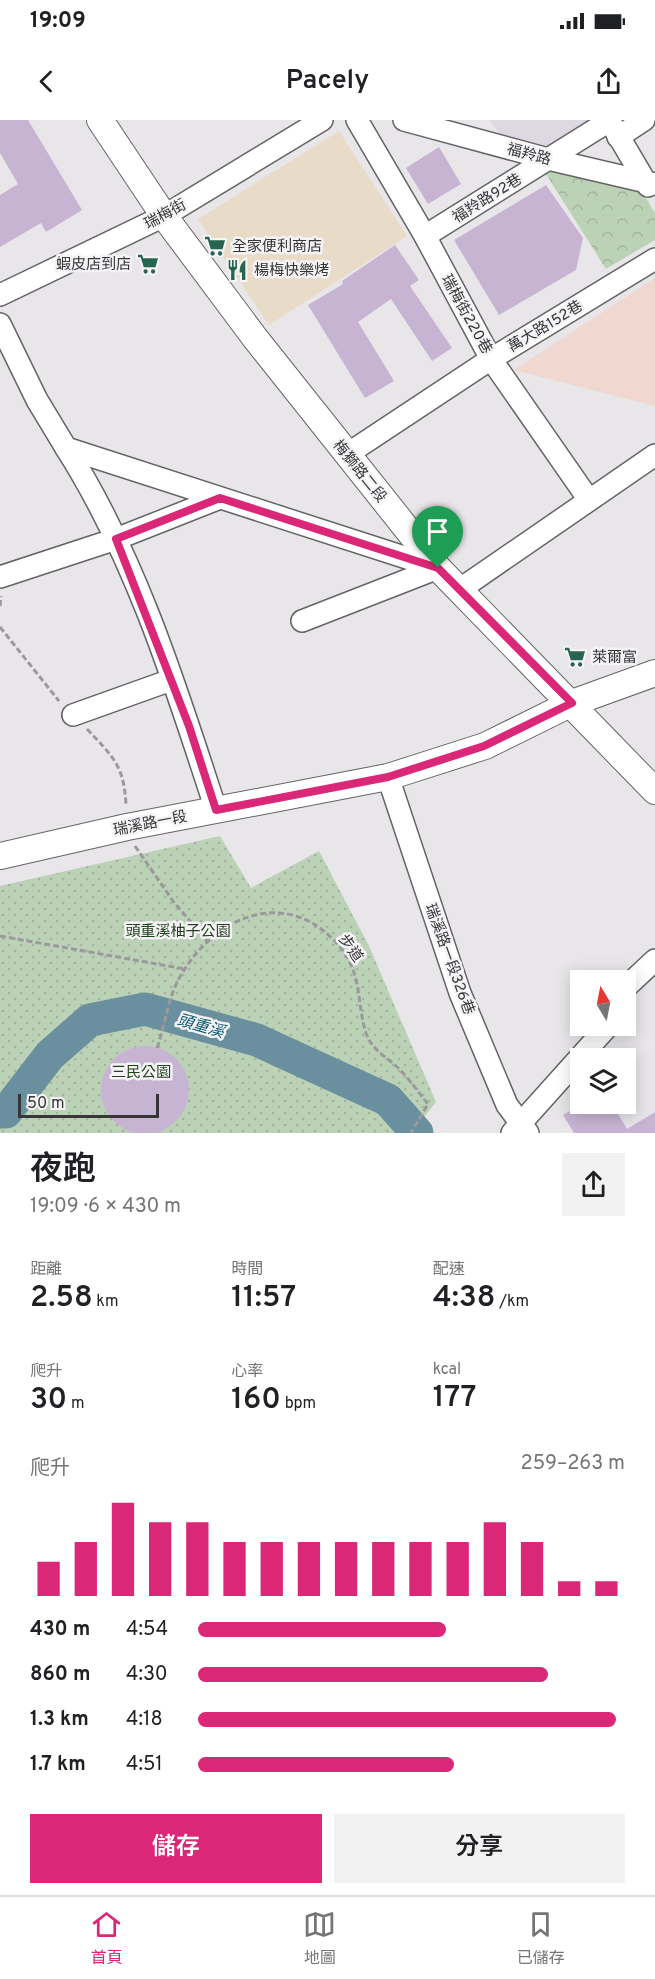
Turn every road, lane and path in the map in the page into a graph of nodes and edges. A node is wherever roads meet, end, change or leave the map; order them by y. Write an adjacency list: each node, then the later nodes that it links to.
1 (100, 120): 9 (street, 梅獅路二段)
2 (322, 120): 9 (street, 瑞梅街)
3 (357, 120): 10 (street, 瑞梅街220巷)
4 (404, 120): 7 (street, 福羚路)
5 (644, 120): 6 (street, 福羚路92巷)
6 (612, 126): 7 (street, 福羚路92巷); 8 (street)
7 (548, 159): 8 (street, 福羚路); 10 (street, 福羚路92巷)
8 (651, 187)
9 (164, 216): 12 (street, 瑞梅街); 16 (street, 梅獅路二段)
10 (425, 237): 14 (street, 瑞梅街220巷)
11 (655, 260): 14 (street, 萬大路152巷)
12 (0, 295)
13 (0, 324): 15 (street)
14 (491, 359): 16 (street, 萬大路152巷); 19 (street, 瑞梅街220巷)
15 (66, 448): 18 (street); 20 (street)
16 (346, 454): 21 (street, 梅獅路二段)
17 (655, 455): 19 (street)
18 (220, 498): 20 (street); 21 (street)
19 (590, 500): 23 (street)
20 (116, 539): 22 (street); 26 (street)
21 (438, 568): 23 (street, 梅獅路二段); 24 (street)
22 (0, 577)
23 (459, 590): 27 (street, 梅獅路二段)
24 (302, 621)
25 (655, 672): 27 (street, 瑞溪路一段)
26 (171, 680): 28 (street); 31 (street)
27 (572, 703): 29 (street, 瑞溪路一段); 30 (street, 梅獅路二段)
28 (73, 716)
29 (388, 777): 31 (street, 瑞溪路一段); 41 (street, 瑞溪路一段326巷)
30 (655, 791)
31 (216, 810): 32 (street, 瑞溪路一段)
32 (127, 827): 33 (street, 瑞溪路一段); 35 (path)
33 (0, 856)
34 (0, 936): 37 (path)
35 (208, 941): 37 (path, 步道); 42 (path, 步道)
36 (655, 960): 38 (street)
37 (185, 969): 40 (path, 步道)
38 (636, 978)
39 (600, 1036): 41 (street)
40 (157, 1048)
41 (520, 1130)
42 (411, 1133)

